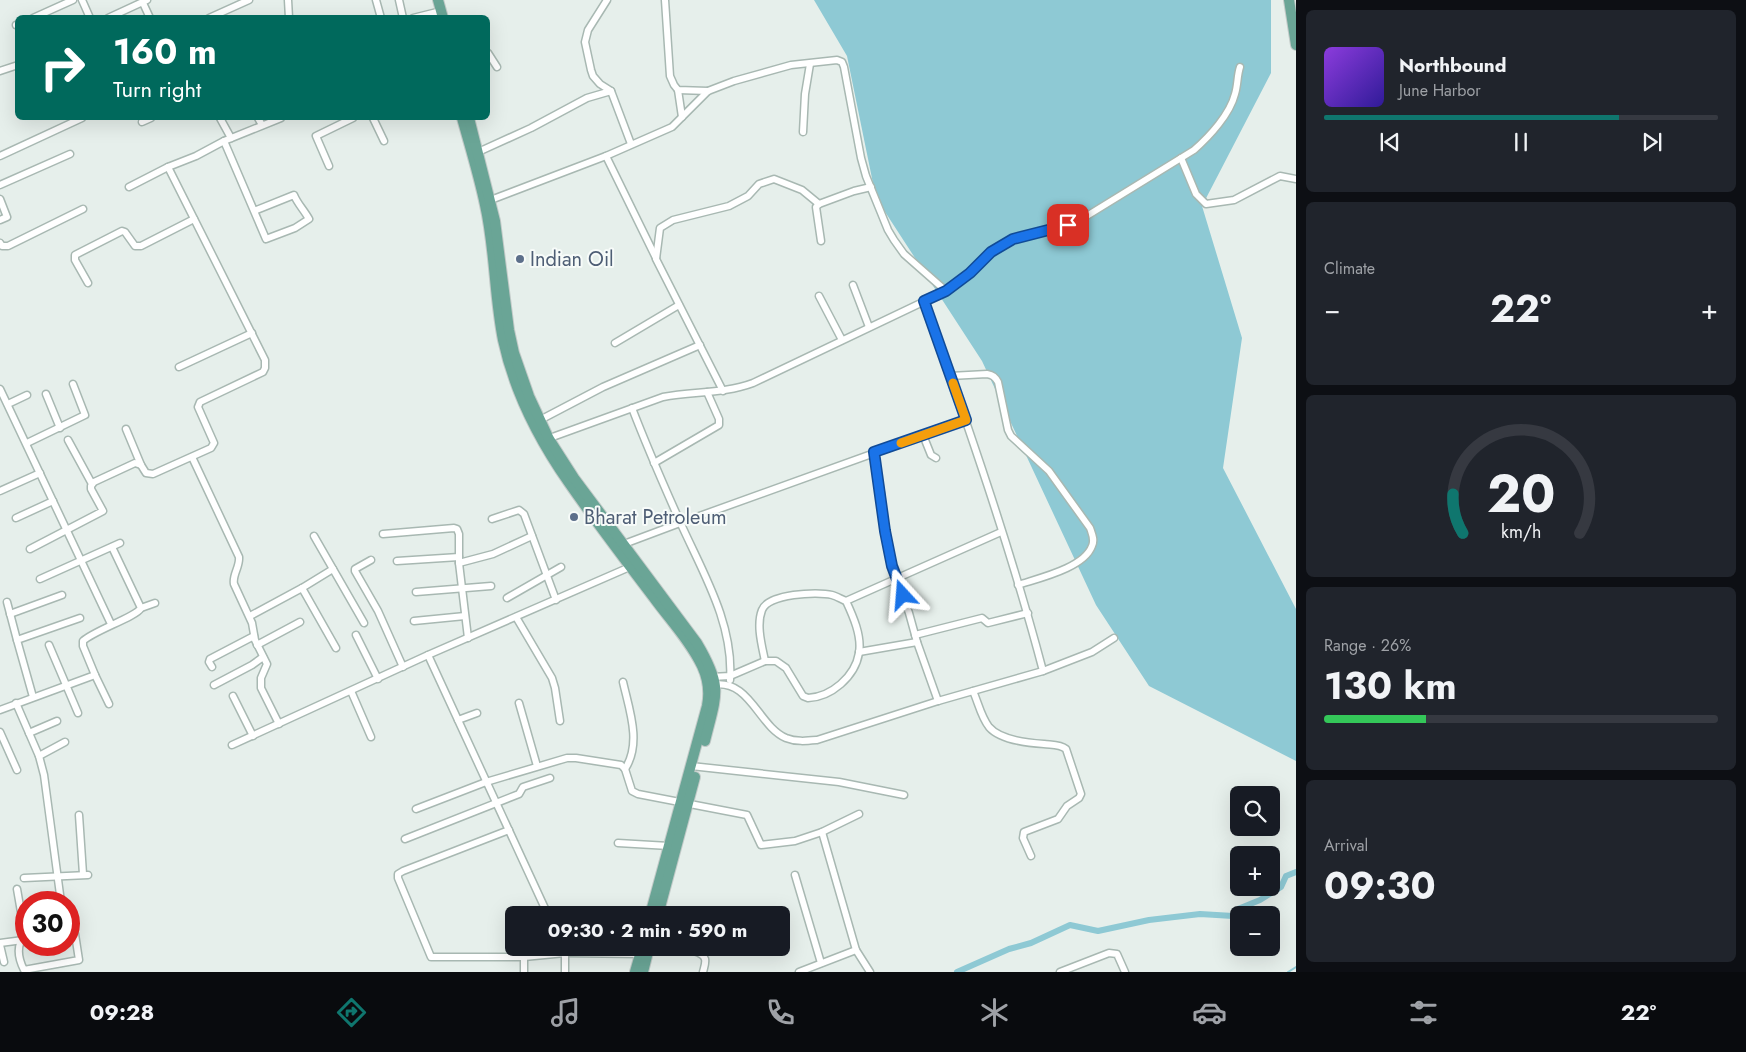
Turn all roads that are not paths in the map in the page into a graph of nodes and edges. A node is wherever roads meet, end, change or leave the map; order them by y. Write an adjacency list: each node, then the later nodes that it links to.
1 (73, 0): 14 (street)
2 (82, 0): 15 (street)
3 (249, 0): 18 (street)
4 (288, 0): 19 (street)
5 (376, 0): 20 (street)
6 (399, 0): 21 (street)
7 (438, 0): 13 (main road)
8 (607, 0): 31 (street)
9 (664, 0): 30 (street)
10 (1289, 0): 23 (main road)
11 (1294, 0): 22 (main road)
12 (145, 1): 16 (street); 17 (street)
13 (442, 14)
14 (47, 15)
15 (89, 15)
16 (115, 15)
17 (149, 15)
18 (216, 15)
19 (289, 15)
20 (380, 15)
21 (402, 15)
22 (1296, 18)
23 (1296, 46)
24 (490, 56): 27 (street)
25 (810, 64): 32 (street); 45 (street); 60 (street)
26 (15, 66): 29 (street)
27 (497, 67)
28 (1240, 67): 54 (street)
29 (0, 70)
30 (678, 90): 32 (street); 33 (street)
31 (611, 91): 49 (street); 51 (street)
32 (708, 91): 33 (street)
33 (682, 117): 49 (street)
34 (78, 120): 52 (street)
35 (146, 120): 43 (street)
36 (221, 120): 46 (street)
37 (259, 120): 44 (street)
38 (276, 120): 44 (street)
39 (349, 120): 55 (street)
40 (374, 120): 47 (street)
41 (463, 120): 51 (main road)
42 (469, 120): 51 (main road)
43 (142, 122)
44 (262, 125): 46 (street)
45 (803, 132)
46 (230, 138): 48 (street)
47 (384, 141)
48 (224, 142): 56 (street); 65 (street)
49 (631, 144): 53 (street)
50 (70, 154): 58 (street)
51 (475, 154): 62 (main road)
52 (0, 156)
53 (606, 156): 62 (street); 70 (street)
54 (1181, 158): 57 (street); 73 (street)
55 (330, 166)
56 (168, 167): 59 (street); 66 (street)
57 (1296, 179)
58 (0, 185)
59 (129, 187)
60 (871, 187): 63 (street); 73 (street)
61 (0, 200): 67 (street)
62 (488, 201): 92 (main road); 98 (main road)
63 (819, 204): 68 (street); 70 (street)
64 (84, 209): 69 (street)
65 (254, 211): 65 (street)
66 (194, 219): 71 (street); 78 (street)
67 (0, 220)
68 (821, 241)
69 (0, 243)
70 (656, 259): 76 (street)
71 (88, 284)
72 (853, 285): 77 (street)
73 (946, 291): 75 (street)
74 (819, 296): 79 (street)
75 (924, 301): 77 (street); 83 (street)
76 (679, 305): 80 (street); 81 (street)
77 (869, 327): 79 (street)
78 (252, 333): 82 (street); 101 (street)
79 (842, 340): 86 (street)
80 (615, 343)
81 (700, 345): 86 (street); 92 (street)
82 (179, 367)
83 (950, 376): 93 (street); 131 (street)
84 (73, 384): 94 (street)
85 (0, 389): 90 (street)
86 (723, 391): 87 (street)
87 (706, 392): 91 (street); 103 (street)
88 (46, 394): 94 (street)
89 (27, 395): 90 (street)
90 (8, 404): 99 (street)
91 (632, 408): 98 (street); 103 (street)
92 (540, 420): 98 (main road)
93 (966, 420): 96 (street); 113 (street)
94 (60, 428): 99 (street)
95 (126, 429): 104 (street)
96 (923, 435): 100 (street); 102 (street)
97 (68, 440): 106 (street)
98 (545, 440): 118 (main road); 125 (main road)
99 (27, 443): 105 (street)
100 (874, 452): 111 (street); 130 (street)
101 (192, 457): 104 (street); 145 (street)
102 (936, 458)
103 (654, 463): 111 (street)
104 (141, 465): 106 (street)
105 (40, 473): 107 (street); 108 (street)
106 (92, 484): 112 (street)
107 (0, 491)
108 (53, 501): 109 (street); 112 (street)
109 (16, 518)
110 (492, 519): 116 (street)
111 (680, 522): 118 (street); 170 (street)
112 (67, 531): 120 (street); 123 (street)
113 (1001, 532): 130 (street); 131 (street)
114 (383, 534): 122 (street)
115 (314, 536): 127 (street)
116 (532, 536): 122 (street); 128 (street)
117 (120, 543): 119 (street)
118 (624, 544): 125 (main road)
119 (112, 547): 123 (street); 142 (street)
120 (30, 549)
121 (371, 560): 167 (street)
122 (459, 560): 124 (street); 134 (street)
123 (81, 561): 129 (street); 152 (street)
124 (397, 561)
125 (634, 565): 138 (street); 172 (main road)
126 (561, 567): 128 (street)
127 (333, 569): 133 (street); 151 (street)
128 (546, 576): 137 (street); 138 (street)
129 (40, 578)
130 (896, 578): 139 (street); 156 (street)
131 (1018, 585): 143 (street)
132 (491, 586): 134 (street)
133 (302, 588): 145 (street); 161 (street)
134 (463, 589): 135 (street); 146 (street)
135 (416, 592)
136 (62, 595): 144 (street)
137 (507, 598)
138 (556, 600): 147 (street)
139 (846, 601): 162 (street); 165 (street)
140 (6, 602): 144 (street)
141 (155, 603): 142 (street)
142 (141, 608): 152 (street)
143 (1028, 613): 156 (street); 168 (street)
144 (10, 614): 158 (street)
145 (250, 616): 154 (street)
146 (465, 616): 149 (street); 155 (street)
147 (516, 617): 155 (street); 190 (street)
148 (80, 618): 158 (street)
149 (414, 621)
150 (300, 622): 159 (street)
151 (364, 623)
152 (111, 624): 169 (street)
153 (356, 635): 171 (street)
154 (254, 636): 159 (street); 166 (street)
155 (468, 638): 163 (street)
156 (916, 638): 162 (street); 181 (street)
157 (1114, 638): 168 (street)
158 (17, 640): 180 (street)
159 (257, 645): 164 (street)
160 (49, 646): 176 (street)
161 (336, 648)
162 (860, 652): 165 (street)
163 (428, 655): 167 (street); 188 (street)
164 (263, 657): 174 (street); 191 (street)
165 (765, 661): 170 (street)
166 (212, 667)
167 (403, 667): 171 (street)
168 (1043, 670): 178 (street)
169 (96, 675): 176 (street); 184 (street)
170 (730, 676): 172 (street); 175 (street)
171 (378, 679): 177 (street)
172 (711, 681): 175 (street); 200 (main road)
173 (623, 682): 201 (street)
174 (214, 685)
175 (730, 685): 181 (street)
176 (65, 686): 180 (street); 186 (street)
177 (351, 691): 191 (street); 195 (street)
178 (973, 691): 181 (street); 216 (street)
179 (233, 696): 194 (street)
180 (33, 697): 182 (street)
181 (938, 701)
182 (16, 703): 185 (street); 193 (street)
183 (519, 703): 199 (street)
184 (109, 704)
185 (0, 710)
186 (78, 713)
187 (477, 713): 188 (street)
188 (458, 720): 204 (street)
189 (57, 721): 193 (street)
190 (560, 721)
191 (279, 724): 194 (street)
192 (0, 732): 202 (street)
193 (29, 733): 198 (street)
194 (252, 736): 197 (street)
195 (371, 737)
196 (64, 742): 198 (street)
197 (232, 745)
198 (39, 756): 217 (street)
199 (537, 766): 201 (street); 204 (street)
200 (694, 767): 205 (street); 207 (main road)
201 (625, 769): 207 (street)
202 (18, 770)
203 (550, 778): 206 (street)
204 (486, 782): 206 (street); 208 (street)
205 (904, 795)
206 (496, 802): 211 (street); 213 (street)
207 (685, 803): 212 (street); 215 (main road); 223 (main road)
208 (416, 810)
209 (859, 814): 212 (street)
210 (79, 815): 217 (street)
211 (509, 830): 221 (street); 234 (street)
212 (822, 832): 226 (street)
213 (405, 839)
214 (618, 844): 215 (street)
215 (669, 846): 222 (main road)
216 (1031, 856)
217 (56, 875): 219 (street); 220 (street)
218 (795, 875): 236 (street)
219 (24, 878)
220 (59, 891)
221 (544, 906)
222 (652, 906)
223 (660, 906)
224 (15, 941): 225 (street)
225 (0, 944): 235 (street)
226 (856, 950): 236 (street); 243 (street)
227 (20, 956): 228 (street)
228 (78, 956)
229 (530, 956): 234 (street)
230 (564, 956): 238 (street)
231 (643, 956): 239 (main road)
232 (645, 956): 240 (main road)
233 (703, 956): 241 (street)
234 (524, 957): 237 (street)
235 (4, 962)
236 (821, 963): 242 (street)
237 (524, 972)
238 (565, 972)
239 (635, 972)
240 (643, 972)
241 (703, 972)
242 (799, 972)
243 (870, 972)
244 (1060, 972): 245 (street)
245 (1124, 972)

